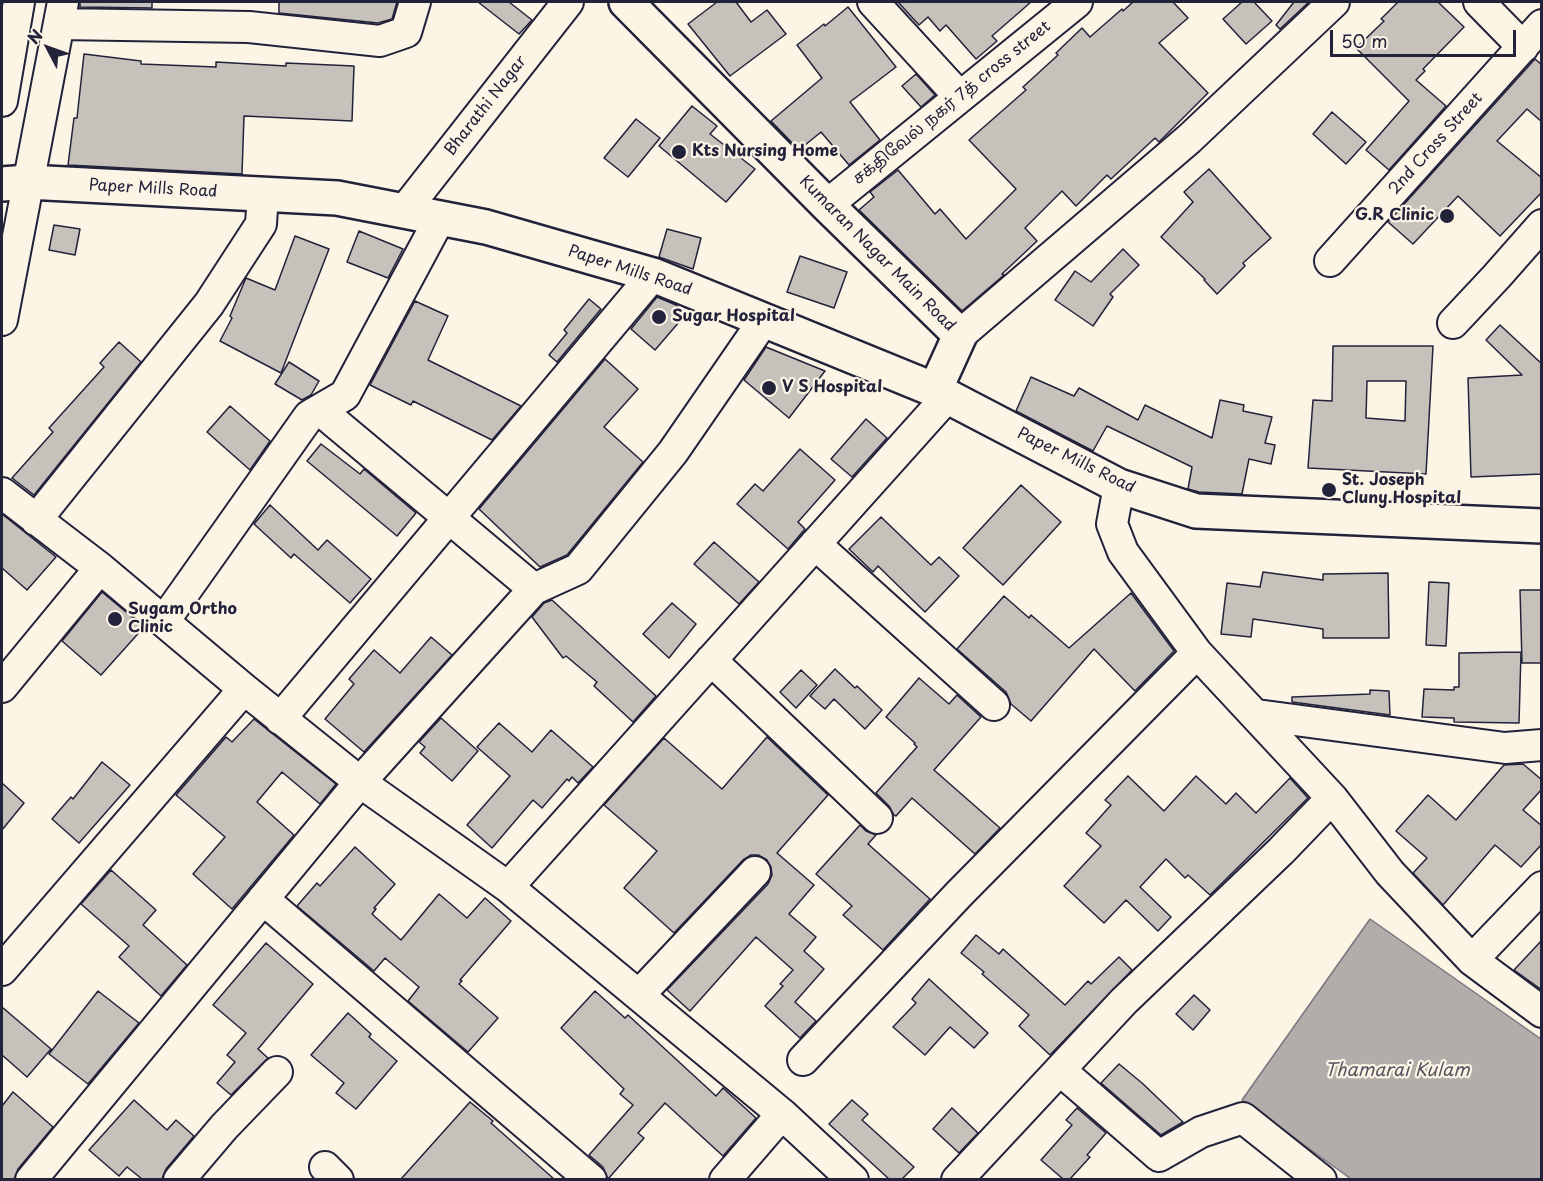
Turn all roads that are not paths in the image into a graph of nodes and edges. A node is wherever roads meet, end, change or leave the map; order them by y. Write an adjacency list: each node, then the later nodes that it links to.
1 (19, 2): 13 (street)
2 (415, 2): 10 (street)
3 (568, 2): 17 (street, Bharathi Nagar)
4 (626, 2): 16 (main road, Kumaran Nagar Main Road)
5 (873, 2): 12 (street)
6 (1077, 2): 12 (street, சக்திவேல் நகர் 7த் cross street)
7 (1334, 2): 25 (street)
8 (1479, 2): 11 (street)
9 (61, 13): 10 (street); 14 (street)
10 (251, 14)
11 (1533, 36): 20 (street, 2nd Cross Street)
12 (960, 97): 16 (street, சக்திவேல் நகர் 7த் cross street)
13 (2, 101)
14 (14, 183): 15 (main road, Paper Mills Road); 22 (street)
15 (263, 194): 17 (main road, Paper Mills Road); 31 (street)
16 (827, 205): 25 (main road, Kumaran Nagar Main Road)
17 (404, 211): 18 (main road, Paper Mills Road)
18 (440, 218): 21 (main road, Paper Mills Road); 27 (street)
19 (1542, 225): 24 (street)
20 (1330, 261)
21 (653, 275): 23 (main road, Paper Mills Road); 30 (street)
22 (2, 320)
23 (764, 320): 26 (main road, Paper Mills Road); 35 (street)
24 (1453, 323)
25 (960, 335): 26 (main road, Kumaran Nagar Main Road)
26 (941, 393): 28 (main road, Paper Mills Road); 33 (street)
27 (320, 410): 30 (street); 36 (street)
28 (1119, 486): 32 (main road, Paper Mills Road); 37 (street)
29 (2, 494): 31 (street)
30 (449, 518): 35 (street); 43 (street)
31 (36, 520): 34 (street)
32 (1542, 526)
33 (815, 544): 38 (street); 41 (street)
34 (100, 568): 36 (street); 39 (street)
35 (534, 589): 45 (street)
36 (164, 621): 40 (street)
37 (1197, 652): 42 (street); 56 (street)
38 (711, 660): 47 (street); 49 (street)
39 (2, 687)
40 (244, 689): 43 (street); 53 (street)
41 (994, 705)
42 (1257, 715): 44 (street); 46 (street)
43 (280, 719): 45 (street)
44 (1542, 745)
45 (360, 782): 49 (street); 51 (street)
46 (1332, 798): 52 (street); 57 (street)
47 (877, 818)
48 (755, 872): 54 (street)
49 (508, 887): 54 (street)
50 (1542, 887): 52 (street)
51 (263, 899): 60 (street); 62 (street)
52 (1472, 960): 55 (street)
53 (2, 968)
54 (639, 995): 59 (street)
55 (1542, 1012)
56 (803, 1060)
57 (1060, 1070): 65 (street); 66 (street)
58 (277, 1072): 61 (street)
59 (782, 1114): 63 (street); 64 (street)
60 (31, 1179)
61 (179, 1179)
62 (591, 1179)
63 (725, 1179)
64 (853, 1179)
65 (959, 1179)
66 (1321, 1179)

